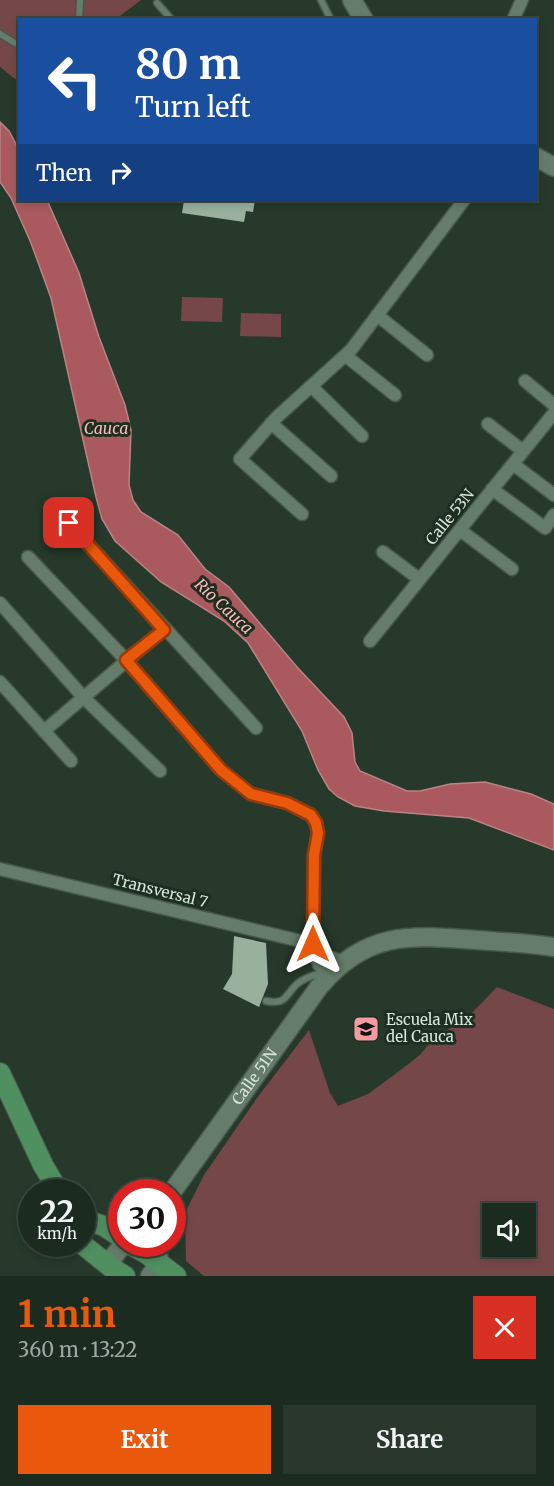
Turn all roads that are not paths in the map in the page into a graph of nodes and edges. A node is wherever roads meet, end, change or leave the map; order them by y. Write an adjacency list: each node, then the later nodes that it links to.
1 (80, 0): 6 (lane)
2 (321, 0): 8 (lane)
3 (352, 0): 9 (main road)
4 (522, 0): 10 (street)
5 (157, 3): 7 (lane)
6 (79, 18)
7 (170, 18)
8 (330, 18)
9 (363, 18)
10 (514, 18)
11 (0, 34): 12 (lane)
12 (18, 45)
13 (537, 158): 14 (main road)
14 (554, 167)
15 (463, 201): 16 (street)
16 (377, 315): 17 (street); 18 (street)
17 (427, 355)
18 (346, 356): 20 (street); 21 (street)
19 (525, 381): 22 (street)
20 (311, 386): 24 (street); 27 (street)
21 (395, 395)
22 (554, 405)
23 (554, 413): 26 (street, Calle 53N)
24 (271, 423): 30 (street); 33 (street)
25 (488, 424): 28 (street)
26 (550, 427): 28 (street, Calle 53N)
27 (362, 436)
28 (523, 451): 29 (street, Calle 53N)
29 (513, 464): 31 (street, Calle 53N); 32 (street)
30 (331, 476)
31 (492, 489): 34 (street); 36 (street, Calle 53N)
32 (554, 495)
33 (302, 514)
34 (554, 515)
35 (69, 523): 42 (street)
36 (459, 530): 39 (street); 40 (street, Calle 53N)
37 (383, 552): 40 (street)
38 (28, 557): 44 (street)
39 (512, 569)
40 (419, 579): 43 (street, Calle 53N)
41 (0, 603): 46 (street)
42 (164, 630): 44 (street); 47 (street)
43 (369, 641)
44 (126, 660): 46 (street); 52 (street)
45 (0, 682): 48 (street)
46 (84, 698): 48 (street); 50 (street)
47 (256, 728)
48 (44, 731): 49 (street)
49 (71, 760)
50 (160, 771)
51 (0, 869): 52 (street, Transversal 7)
52 (313, 944): 54 (street, Transversal 7); 55 (street)
53 (554, 947): 54 (main road, Calle 51N)
54 (343, 962): 55 (main road, Calle 51N)
55 (326, 974): 56 (lane); 61 (main road, Calle 51N)
56 (266, 1001)
57 (0, 1073): 60 (main road)
58 (0, 1100): 59 (main road)
59 (39, 1179)
60 (51, 1179)
61 (181, 1179)
62 (96, 1255): 65 (main road)
63 (113, 1257): 65 (main road)
64 (154, 1270): 66 (main road)
65 (118, 1272)
66 (176, 1276)

